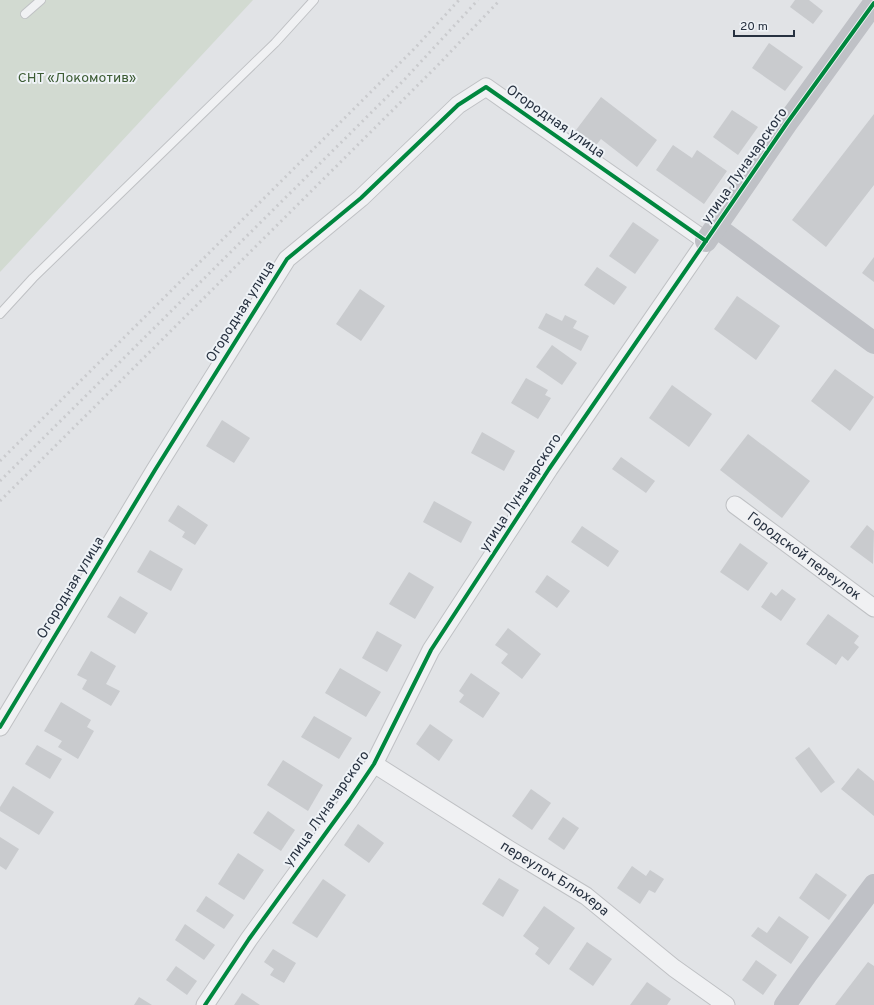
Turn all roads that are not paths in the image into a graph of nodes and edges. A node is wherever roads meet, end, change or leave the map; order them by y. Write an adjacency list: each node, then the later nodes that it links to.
1 (41, 0): 4 (lane)
2 (314, 0): 6 (lane)
3 (874, 3): 5 (street, улица Луначарского)
4 (25, 14)
5 (711, 234): 7 (street); 10 (street, Огородная улица); 11 (street, улица Луначарского)
6 (0, 314)
7 (874, 343)
8 (735, 505): 9 (street, Городской переулок)
9 (874, 608)
10 (0, 727)
11 (374, 764): 13 (street, улица Луначарского); 14 (street, переулок Блюхера)
12 (874, 885): 15 (street)
13 (205, 1005)
14 (726, 1005)
15 (786, 1005)

